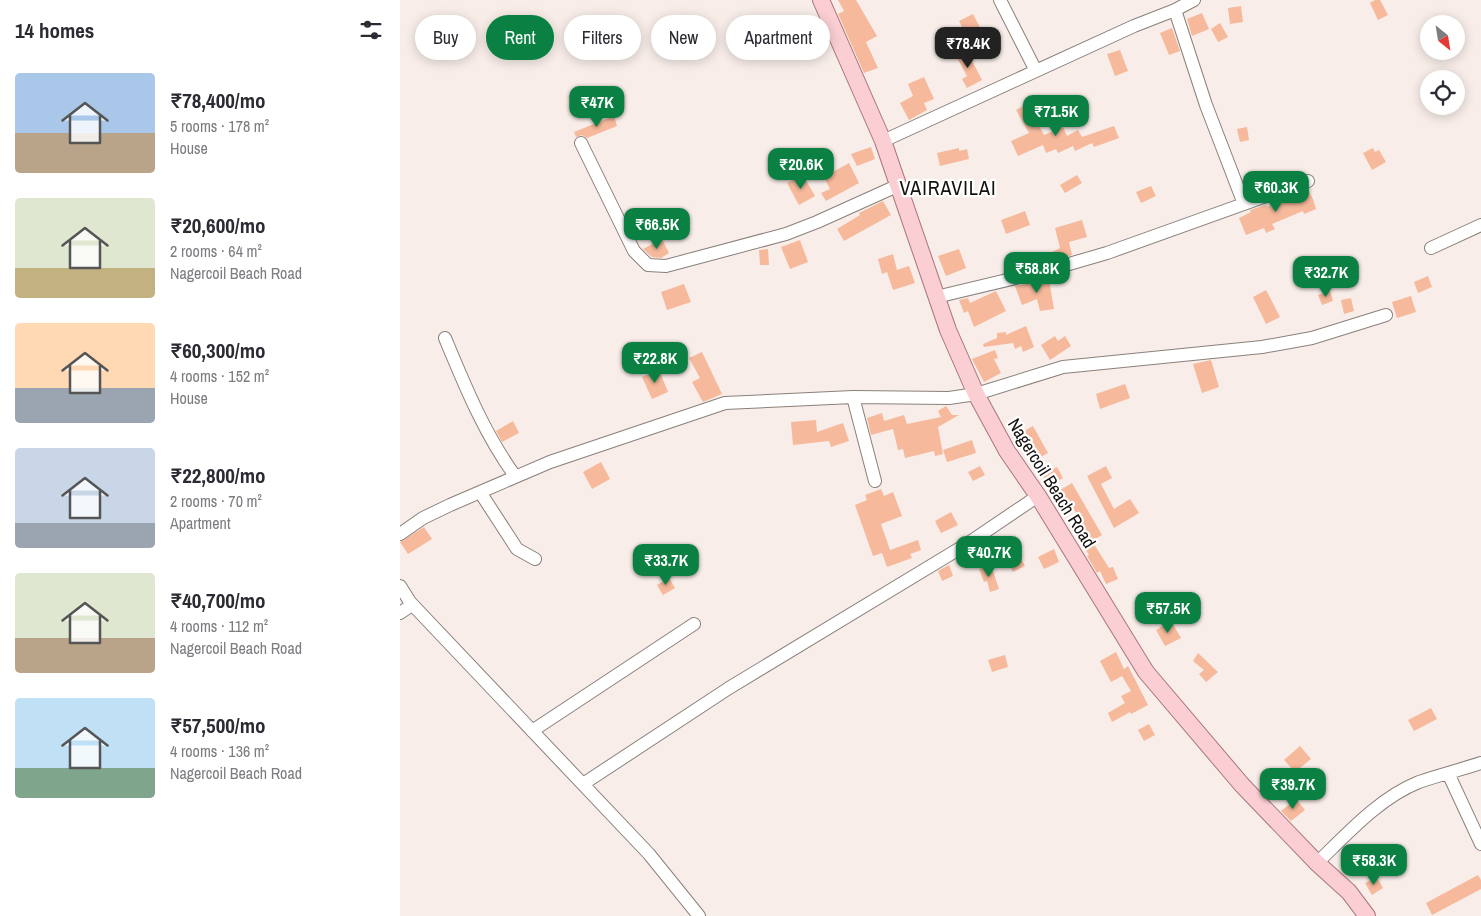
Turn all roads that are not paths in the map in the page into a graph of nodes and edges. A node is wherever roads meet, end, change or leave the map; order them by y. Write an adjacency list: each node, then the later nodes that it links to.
1 (821, 0): 6 (main road, Nagercoil Beach Road)
2 (1000, 0): 5 (street)
3 (1194, 0): 4 (street)
4 (1175, 10): 5 (street); 10 (street)
5 (1036, 71): 6 (street)
6 (883, 141): 9 (main road, Nagercoil Beach Road)
7 (581, 142): 9 (street)
8 (1308, 181): 10 (street)
9 (899, 184): 13 (main road, Nagercoil Beach Road)
10 (1244, 204): 13 (street)
11 (1481, 225): 12 (street)
12 (1431, 248)
13 (936, 297): 16 (main road, Nagercoil Beach Road)
14 (1386, 315): 16 (street)
15 (445, 338): 18 (street)
16 (976, 394): 17 (street); 21 (main road, Nagercoil Beach Road)
17 (854, 397): 18 (street); 19 (street)
18 (516, 476): 20 (street)
19 (875, 481)
20 (480, 492): 22 (street); 23 (street)
21 (1038, 496): 31 (street); 33 (main road, Nagercoil Beach Road)
22 (400, 534)
23 (535, 559)
24 (400, 586): 25 (street)
25 (410, 602): 26 (street); 28 (street)
26 (400, 613)
27 (694, 624): 28 (street)
28 (532, 730): 31 (street)
29 (1481, 764): 30 (street)
30 (1448, 774): 32 (street); 33 (street)
31 (583, 784): 34 (street)
32 (1481, 844)
33 (1317, 863): 35 (main road, Nagercoil Beach Road)
34 (699, 916)
35 (1367, 916)

